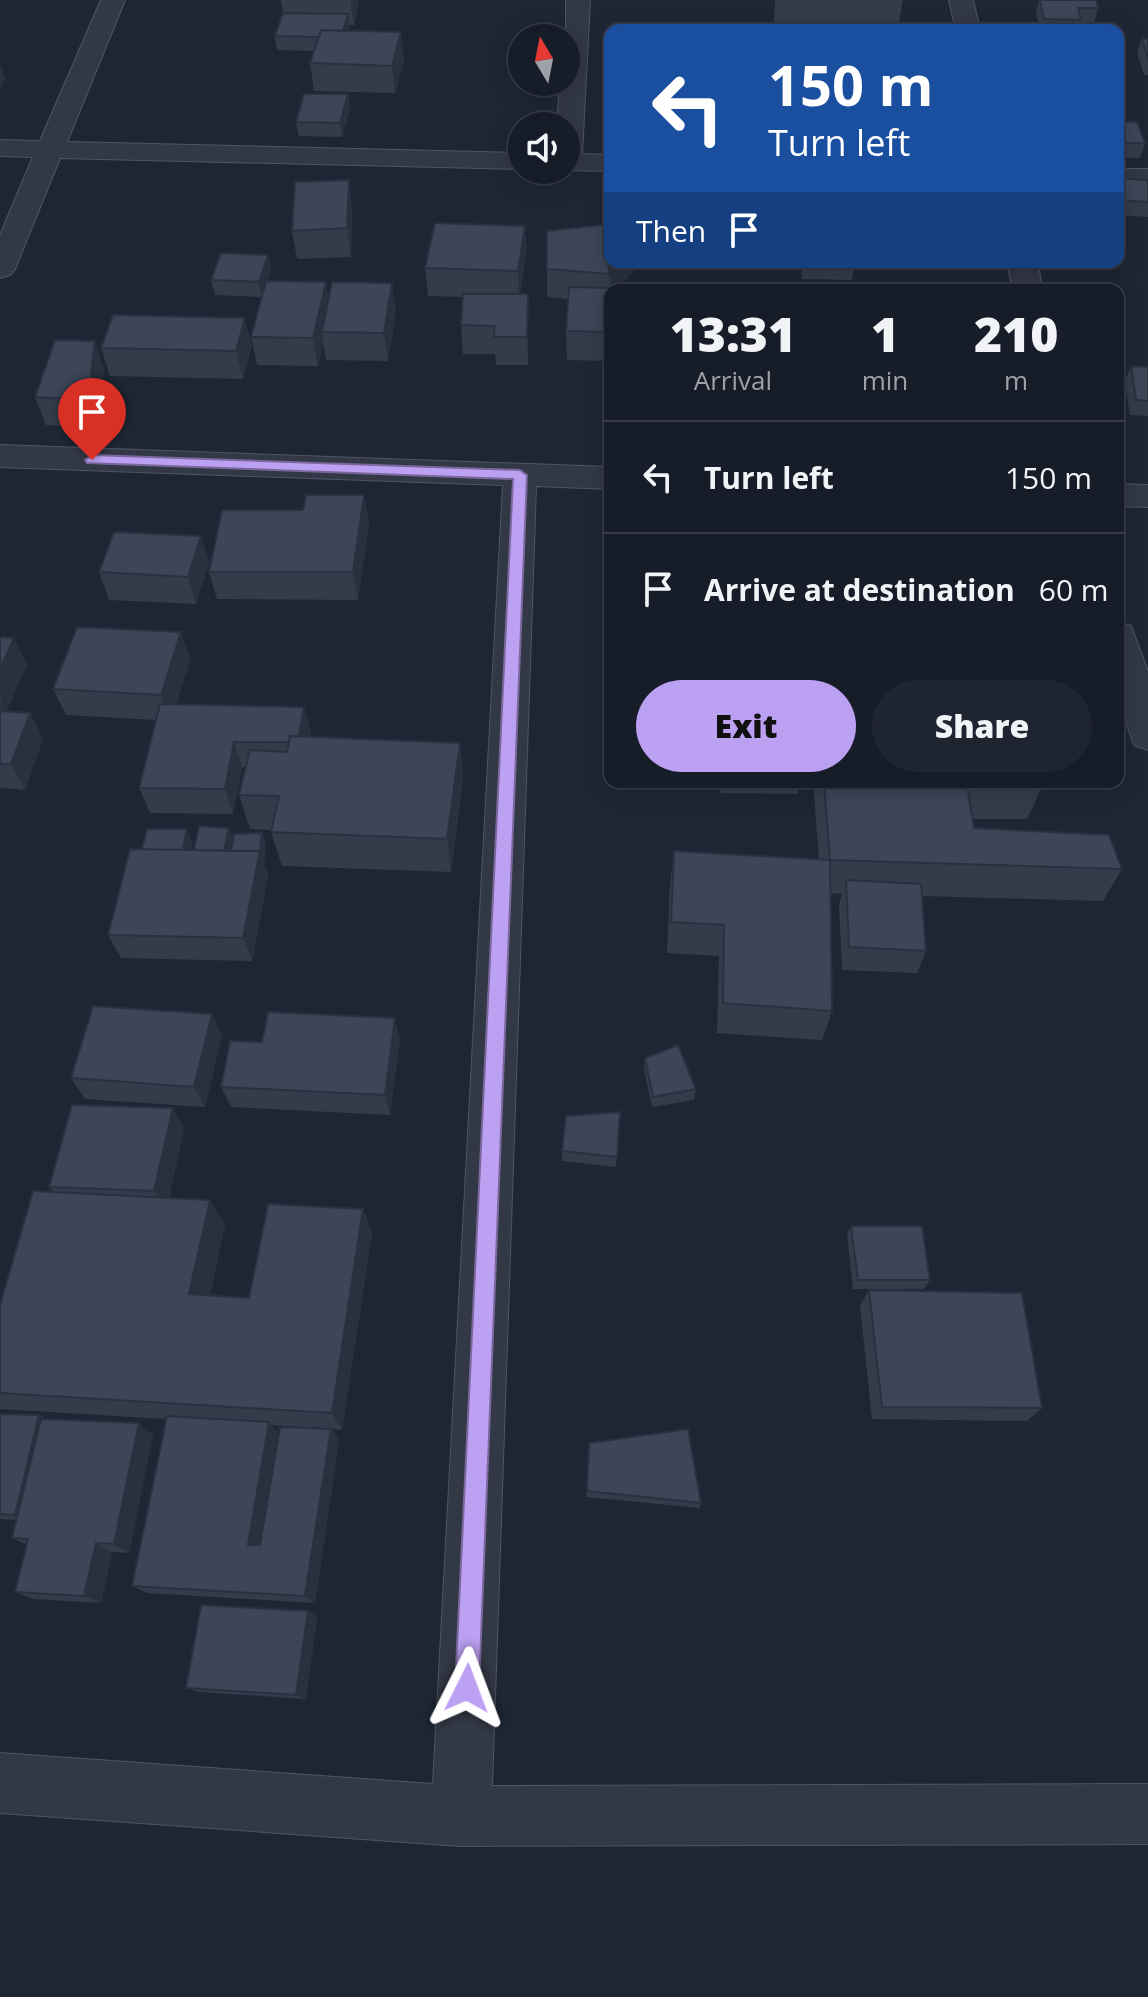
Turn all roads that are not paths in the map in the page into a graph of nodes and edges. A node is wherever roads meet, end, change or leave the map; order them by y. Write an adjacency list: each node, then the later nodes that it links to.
1 (113, 0): 7 (street)
2 (578, 0): 5 (street)
3 (961, 0): 4 (street)
4 (967, 24)
5 (570, 112)
6 (0, 148): 7 (street)
7 (50, 148): 8 (street); 13 (street)
8 (508, 161)
9 (580, 162): 10 (street)
10 (604, 163)
11 (1124, 177): 12 (street)
12 (1148, 177)
13 (0, 269)
14 (0, 456): 15 (street)
15 (520, 475): 16 (street); 23 (street)
16 (604, 478)
17 (1124, 495): 18 (street)
18 (1148, 496)
19 (1124, 655): 20 (street)
20 (1148, 735)
21 (0, 1783): 23 (street)
22 (1148, 1814): 23 (street)
23 (461, 1816)

